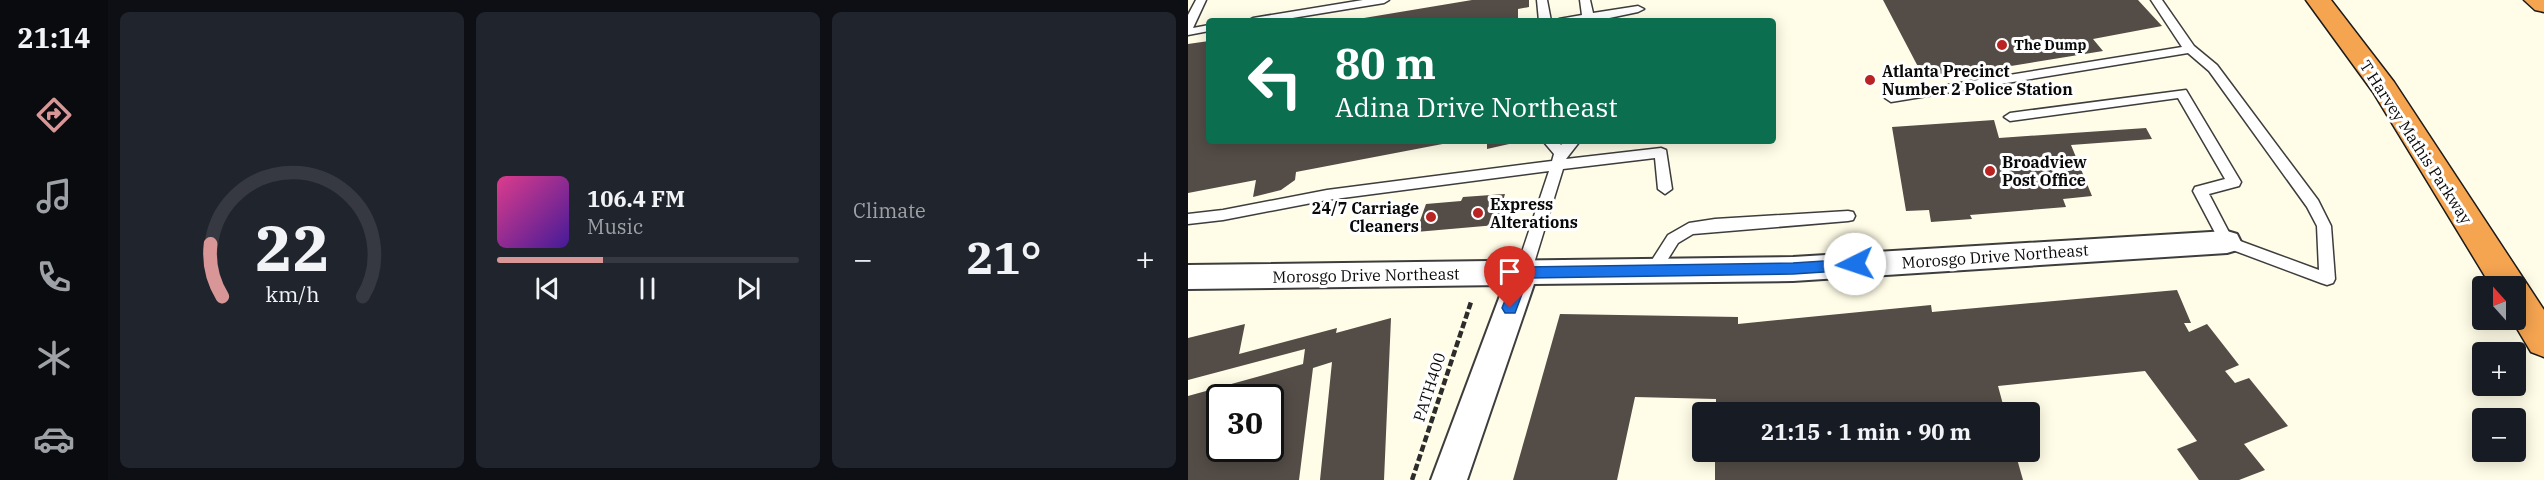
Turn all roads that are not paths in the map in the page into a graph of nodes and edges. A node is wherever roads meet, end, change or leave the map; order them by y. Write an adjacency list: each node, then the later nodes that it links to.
1 (1201, 0): 14 (lane)
2 (1384, 0): 10 (lane)
3 (1542, 0): 11 (lane)
4 (1585, 0): 12 (lane)
5 (2156, 0): 17 (lane)
6 (2318, 0): 29 (highway, T Harvey Mathis Parkway)
7 (2536, 0): 8 (highway)
8 (2544, 4)
9 (1638, 9): 13 (lane)
10 (1272, 18)
11 (1545, 18)
12 (1589, 18)
13 (1594, 18)
14 (1188, 27)
15 (1206, 29): 16 (lane)
16 (1188, 32)
17 (2190, 49): 18 (lane); 26 (lane)
18 (1891, 98)
19 (2010, 117): 26 (lane)
20 (1552, 144): 22 (lane)
21 (1571, 144): 22 (lane)
22 (1559, 158): 23 (lane); 25 (lane); 28 (lane)
23 (1665, 189)
24 (1848, 216): 27 (lane)
25 (1188, 219)
26 (2227, 242): 27 (street, Morosgo Drive Northeast)
27 (1653, 271): 28 (street, Morosgo Drive Northeast)
28 (1523, 273): 30 (street, Morosgo Drive Northeast); 33 (street)
29 (2503, 276)
30 (1188, 277)
31 (2526, 312): 32 (highway)
32 (2544, 341)
33 (1449, 480)

